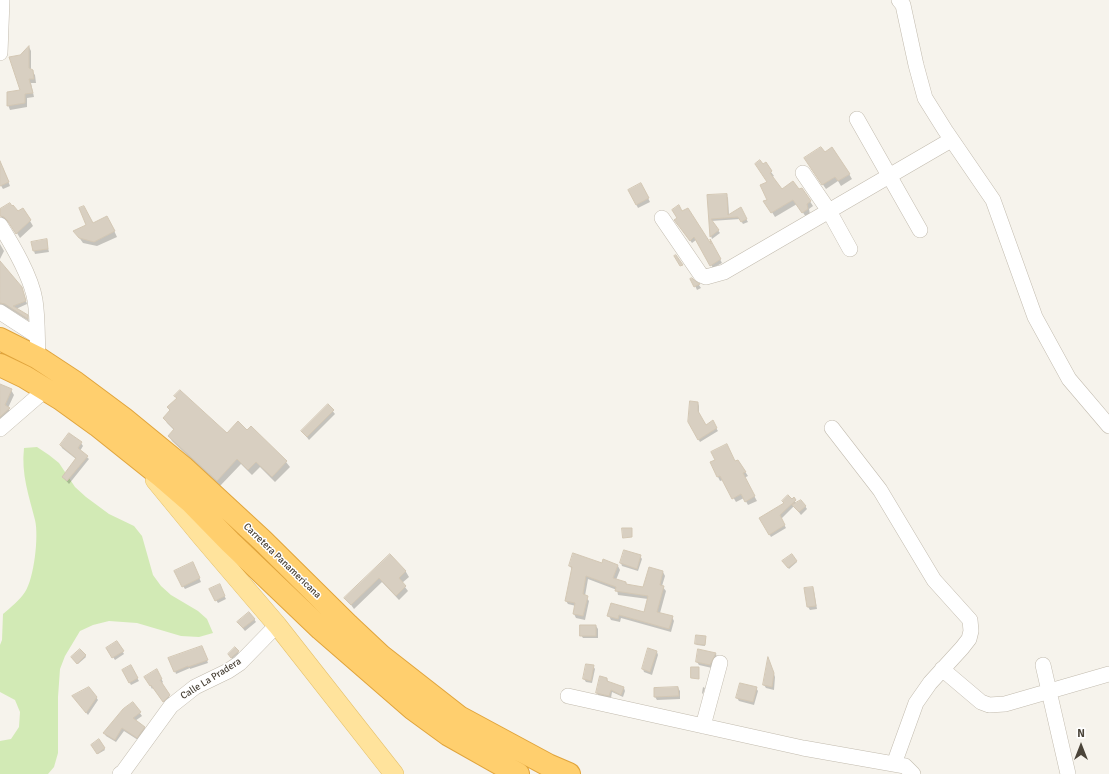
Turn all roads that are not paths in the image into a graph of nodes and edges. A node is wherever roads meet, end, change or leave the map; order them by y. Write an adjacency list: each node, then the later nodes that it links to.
1 (899, 0): 5 (street)
2 (1, 7): 3 (street)
3 (0, 54)
4 (857, 119): 7 (street)
5 (951, 140): 7 (street); 19 (street)
6 (803, 173): 8 (street)
7 (890, 176): 8 (street); 11 (street)
8 (829, 211): 9 (street); 12 (street)
9 (662, 218)
10 (0, 225): 14 (street)
11 (920, 230)
12 (850, 249)
13 (0, 312): 14 (street)
14 (37, 336): 16 (street)
15 (0, 339): 16 (highway, Carretera Panamericana)
16 (38, 358): 35 (highway, Carretera Panamericana)
17 (0, 364): 18 (highway)
18 (45, 390): 21 (street); 22 (highway)
19 (1109, 426)
20 (832, 428): 26 (street)
21 (0, 429)
22 (136, 455): 23 (main road); 34 (highway)
23 (277, 625): 32 (street, Calle La Pradera); 33 (main road)
24 (720, 663): 30 (street)
25 (1043, 665): 28 (street)
26 (942, 669): 28 (street); 31 (street)
27 (1109, 674): 28 (street)
28 (1049, 692): 37 (street)
29 (568, 696): 30 (street)
30 (703, 726): 31 (street)
31 (894, 764): 36 (street)
32 (120, 774)
33 (394, 774)
34 (518, 774)
35 (569, 774)
36 (913, 774)
37 (1068, 774)

